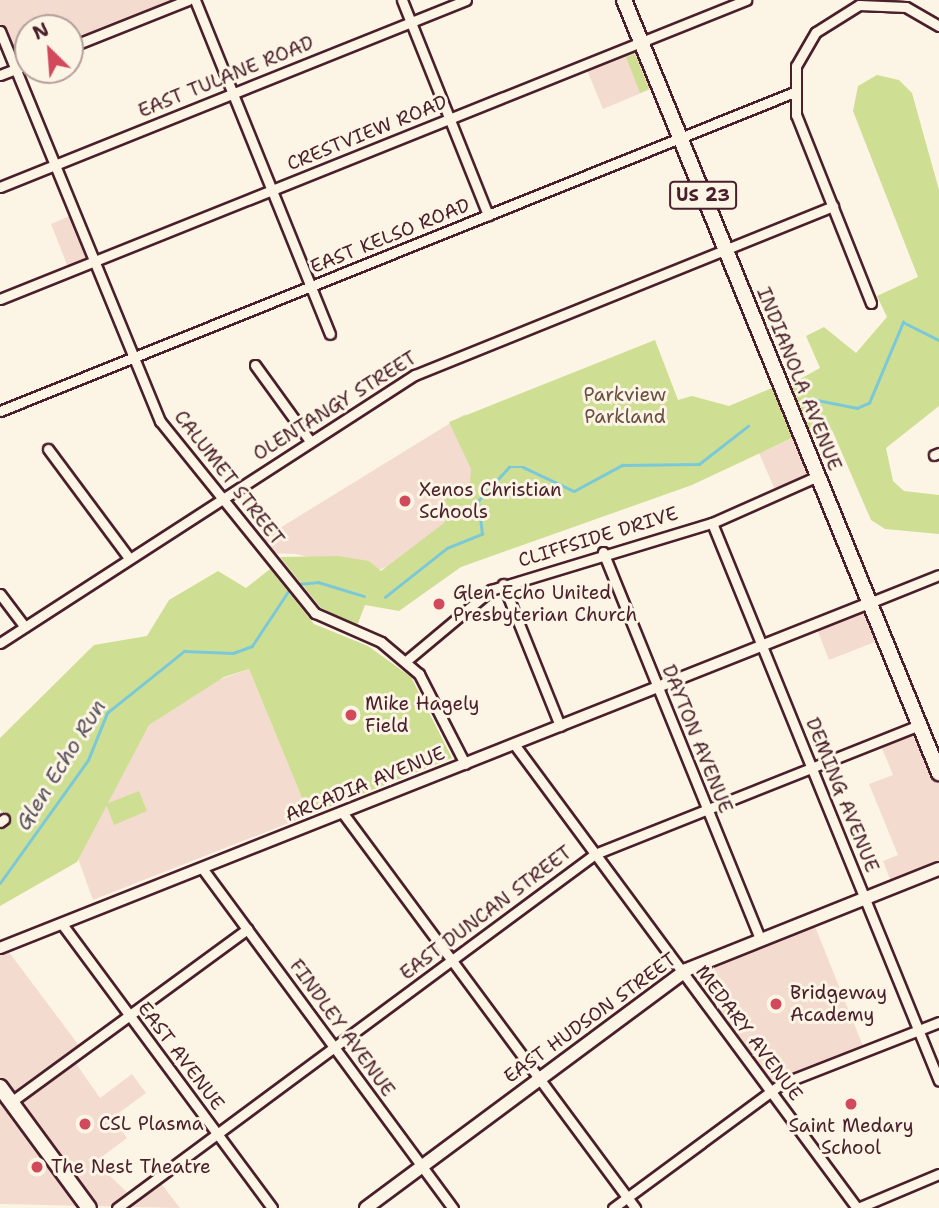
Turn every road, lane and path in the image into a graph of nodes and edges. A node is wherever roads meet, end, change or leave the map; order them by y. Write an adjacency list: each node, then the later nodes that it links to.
1 (188, 0): 11 (street)
2 (195, 0): 16 (street)
3 (402, 0): 8 (street)
4 (466, 0): 8 (street, EAST TULANE ROAD)
5 (624, 0): 12 (main road, INDIANOLA AVENUE / US 23)
6 (746, 0): 12 (street, CRESTVIEW ROAD)
7 (858, 3): 9 (street); 15 (street)
8 (411, 22): 16 (street, EAST TULANE ROAD); 17 (street)
9 (939, 26)
10 (0, 31): 13 (street, CALUMET STREET)
11 (84, 41)
12 (641, 42): 17 (street, CRESTVIEW ROAD); 18 (main road, INDIANOLA AVENUE / US 23)
13 (14, 66)
14 (21, 84): 19 (street, CALUMET STREET)
15 (792, 93): 18 (street, EAST KELSO ROAD); 22 (street)
16 (233, 94): 19 (street, EAST TULANE ROAD); 21 (street)
17 (450, 119): 21 (street, CRESTVIEW ROAD); 23 (street)
18 (680, 138): 23 (street, EAST KELSO ROAD); 24 (main road, INDIANOLA AVENUE / US 23)
19 (53, 166): 20 (street, EAST TULANE ROAD); 25 (street, CALUMET STREET)
20 (0, 187)
21 (272, 190): 25 (street, CRESTVIEW ROAD); 26 (street)
22 (833, 206): 24 (street, OLENTANGY STREET); 28 (street)
23 (488, 215): 26 (street, EAST KELSO ROAD)
24 (725, 249): 33 (street, OLENTANGY STREET); 35 (main road, INDIANOLA AVENUE / US 23)
25 (93, 262): 27 (street, CRESTVIEW ROAD); 30 (street, CALUMET STREET)
26 (311, 286): 29 (street); 30 (street, EAST KELSO ROAD)
27 (0, 299)
28 (871, 303)
29 (330, 334)
30 (132, 358): 32 (street, EAST KELSO ROAD); 36 (street, CALUMET STREET)
31 (255, 365): 33 (street)
32 (0, 411)
33 (310, 440): 36 (street, OLENTANGY STREET)
34 (48, 449): 39 (street)
35 (818, 476): 37 (street, CLIFFSIDE DRIVE); 43 (main road, INDIANOLA AVENUE / US 23)
36 (221, 499): 39 (street, OLENTANGY STREET); 47 (street, CALUMET STREET)
37 (712, 523): 38 (street, CLIFFSIDE DRIVE); 46 (street, DEMING AVENUE)
38 (603, 552): 41 (street, CLIFFSIDE DRIVE); 48 (street, DAYTON AVENUE)
39 (129, 558): 44 (street, OLENTANGY STREET)
40 (939, 575): 43 (street, ARCADIA AVENUE)
41 (503, 584): 47 (street, CLIFFSIDE DRIVE); 50 (street)
42 (0, 594): 44 (street)
43 (870, 603): 46 (street, ARCADIA AVENUE); 49 (main road, INDIANOLA AVENUE / US 23)
44 (25, 627): 45 (street, OLENTANGY STREET)
45 (0, 643)
46 (762, 645): 48 (street, ARCADIA AVENUE); 53 (street, DEMING AVENUE)
47 (406, 661): 52 (street, CALUMET STREET)
48 (657, 687): 50 (street, ARCADIA AVENUE); 55 (street, DAYTON AVENUE)
49 (919, 725): 53 (street, EAST DUNCAN STREET); 54 (main road, INDIANOLA AVENUE / US 23)
50 (560, 726): 51 (street, ARCADIA AVENUE)
51 (514, 744): 52 (street, ARCADIA AVENUE); 57 (street, MEDARY AVENUE)
52 (465, 764): 56 (street, ARCADIA AVENUE)
53 (813, 767): 55 (street, EAST DUNCAN STREET); 60 (street, DEMING AVENUE)
54 (939, 774)
55 (707, 809): 57 (street, EAST DUNCAN STREET); 63 (street, DAYTON AVENUE)
56 (342, 812): 58 (street, ARCADIA AVENUE); 65 (street)
57 (595, 854): 65 (street, EAST DUNCAN STREET); 66 (street, MEDARY AVENUE)
58 (202, 868): 61 (street, ARCADIA AVENUE); 62 (street, FINDLEY AVENUE)
59 (939, 869): 60 (main road, EAST HUDSON STREET)
60 (865, 898): 63 (main road, EAST HUDSON STREET); 69 (street, DEMING AVENUE)
61 (62, 924): 64 (street, ARCADIA AVENUE); 67 (street, EAST AVENUE)
62 (247, 929): 67 (street); 70 (street, FINDLEY AVENUE)
63 (760, 939): 66 (main road, EAST HUDSON STREET)
64 (0, 948)
65 (451, 960): 70 (street, EAST DUNCAN STREET); 71 (street)
66 (682, 972): 71 (main road, EAST HUDSON STREET); 74 (street, MEDARY AVENUE)
67 (129, 1016): 75 (street); 76 (street, EAST AVENUE)
68 (939, 1022): 69 (street)
69 (918, 1030): 72 (street, DEMING AVENUE); 74 (street)
70 (334, 1047): 76 (street, EAST DUNCAN STREET); 77 (street, FINDLEY AVENUE)
71 (539, 1079): 77 (main road, EAST HUDSON STREET); 79 (street)
72 (939, 1081)
73 (0, 1087): 75 (main road)
74 (770, 1091): 79 (street); 87 (street, MEDARY AVENUE)
75 (6, 1106): 80 (main road)
76 (217, 1134): 81 (street, EAST DUNCAN STREET); 82 (street, EAST AVENUE)
77 (422, 1166): 83 (main road, EAST HUDSON STREET); 84 (street, FINDLEY AVENUE)
78 (939, 1174): 87 (street)
79 (627, 1198): 85 (street); 86 (street)
80 (89, 1208)
81 (117, 1208)
82 (272, 1208)
83 (366, 1208)
84 (453, 1208)
85 (613, 1208)
86 (635, 1208)
87 (858, 1208)

